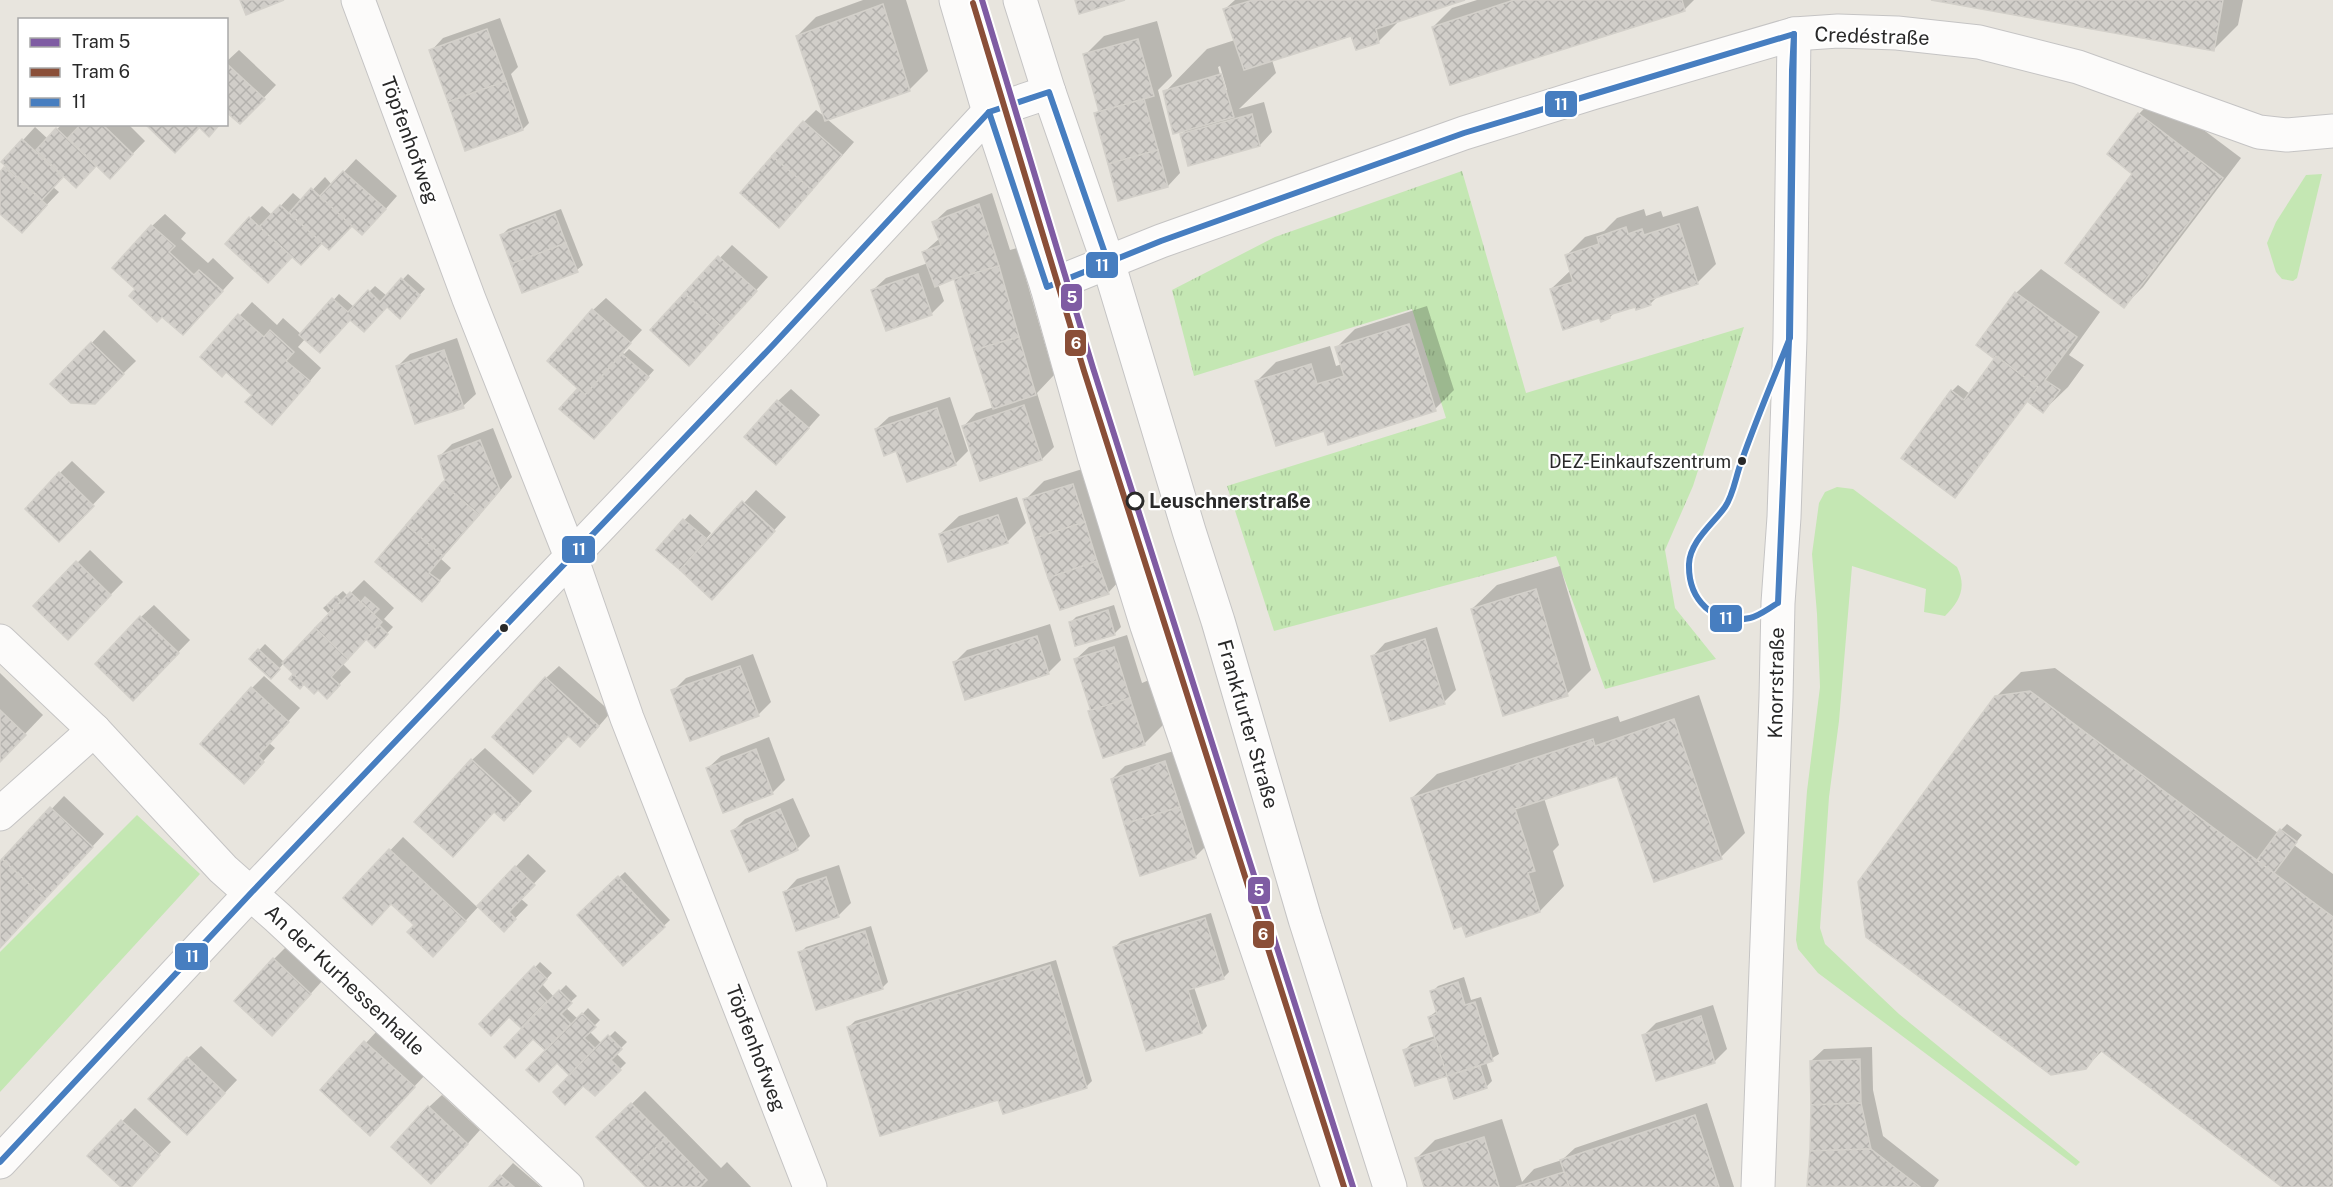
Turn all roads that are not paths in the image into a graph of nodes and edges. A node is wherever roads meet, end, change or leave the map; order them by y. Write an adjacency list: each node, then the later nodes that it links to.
1 (358, 0): 10 (main road, Töpfenhofweg)
2 (956, 0): 6 (main road)
3 (1020, 0): 5 (main road, Frankfurter Straße)
4 (1794, 34): 7 (main road, Credéstraße); 8 (main road, Credéstraße); 20 (main road, Knorrstraße)
5 (1049, 92): 6 (main road); 8 (main road, Frankfurter Straße)
6 (989, 112): 9 (main road); 10 (main road)
7 (2333, 130)
8 (1108, 262): 9 (main road); 19 (main road, Frankfurter Straße)
9 (1047, 287): 18 (main road)
10 (571, 557): 14 (main road); 17 (main road, Töpfenhofweg)
11 (0, 641): 12 (main road, An der Kurhessenhalle)
12 (94, 730): 13 (main road); 14 (main road, An der Kurhessenhalle)
13 (0, 814)
14 (251, 894): 15 (main road); 16 (main road, An der Kurhessenhalle)
15 (0, 1162)
16 (567, 1187)
17 (810, 1187)
18 (1338, 1187)
19 (1390, 1187)
20 (1758, 1187)

